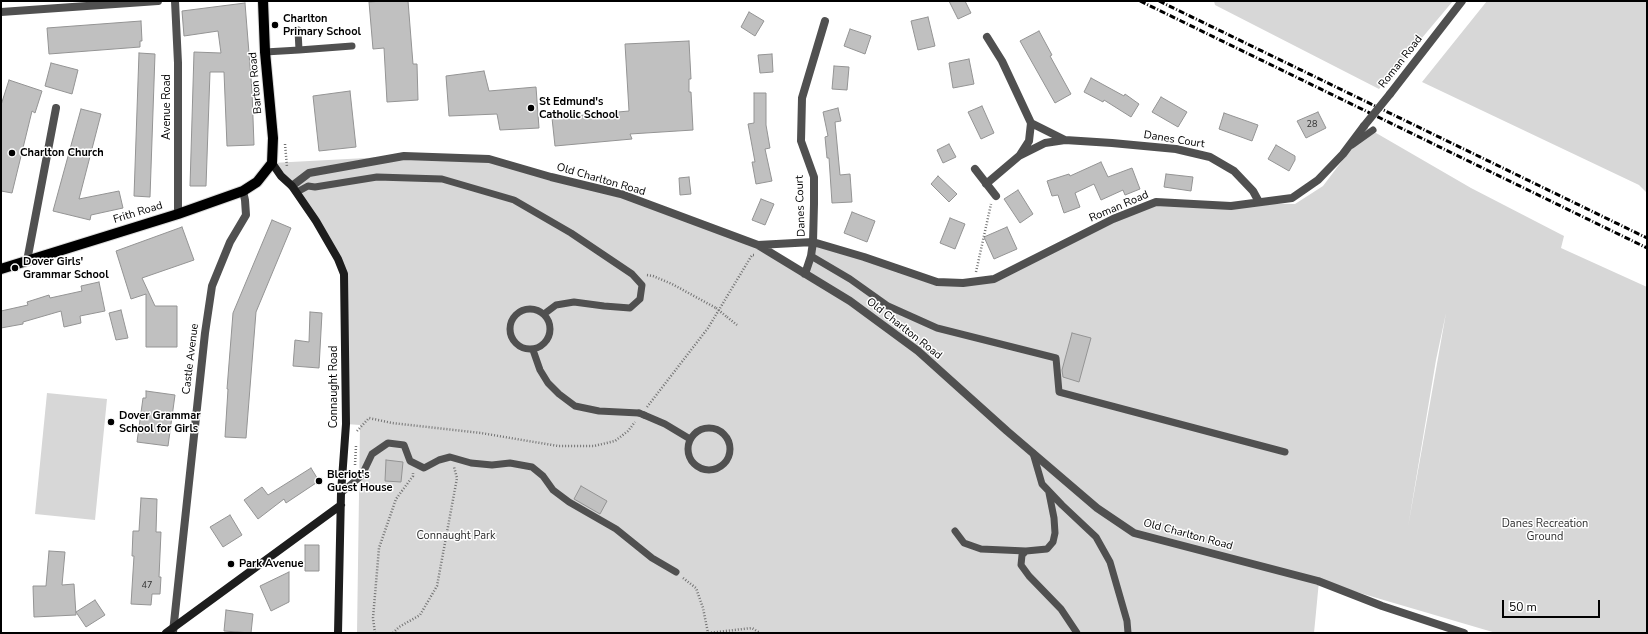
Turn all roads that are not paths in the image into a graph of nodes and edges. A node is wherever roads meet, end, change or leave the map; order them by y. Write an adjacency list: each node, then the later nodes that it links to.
1 (158, 1): 5 (street)
2 (175, 1): 25 (street, Avenue Road)
3 (263, 1): 11 (main road, Barton Road)
4 (1462, 1): 16 (street, Roman Road, bridge)
5 (1, 12)
6 (825, 21): 26 (street, Danes Court)
7 (298, 30): 10 (lane)
8 (988, 37): 13 (street)
9 (352, 46): 10 (lane)
10 (299, 50): 11 (lane)
11 (265, 52): 18 (main road, Barton Road)
12 (56, 108): 29 (street)
13 (1031, 123): 15 (street, Danes Court); 17 (street, Danes Court)
14 (1373, 130): 16 (lane)
15 (1065, 140): 17 (street, Danes Court); 24 (street, Danes Court)
16 (1343, 154): 24 (street, Roman Road)
17 (1019, 156): 20 (street, Danes Court)
18 (272, 164): 21 (street, Connaught Road); 22 (main road, Frith Road)
19 (976, 169): 20 (street)
20 (986, 184): 23 (street)
21 (295, 189): 27 (street, Old Charlton Road); 32 (lane); 37 (street, Connaught Road)
22 (243, 191): 25 (main road, Frith Road); 43 (street, Castle Avenue)
23 (996, 196)
24 (1259, 202): 26 (street, Roman Road)
25 (178, 214): 29 (main road, Frith Road)
26 (813, 242): 27 (street, Roman Road); 28 (street, Danes Court)
27 (758, 245): 31 (street, Old Charlton Road)
28 (811, 256): 31 (street, Danes Court); 35 (lane)
29 (27, 261): 30 (main road, Frith Road)
30 (1, 269)
31 (805, 274): 36 (street, Old Charlton Road)
32 (544, 314): 33 (lane); 33 (lane)
33 (533, 350): 34 (lane)
34 (690, 439): 34 (lane)
35 (1285, 452)
36 (1033, 453): 38 (lane); 47 (street, Old Charlton Road)
37 (341, 492): 39 (street, Connaught Road); 42 (lane)
38 (1049, 492): 41 (lane); 46 (lane)
39 (341, 505): 43 (street); 44 (street, Connaught Road)
40 (955, 531): 41 (lane)
41 (1026, 551): 45 (lane)
42 (676, 572)
43 (171, 631)
44 (338, 633)
45 (1077, 633)
46 (1128, 633)
47 (1464, 633)

